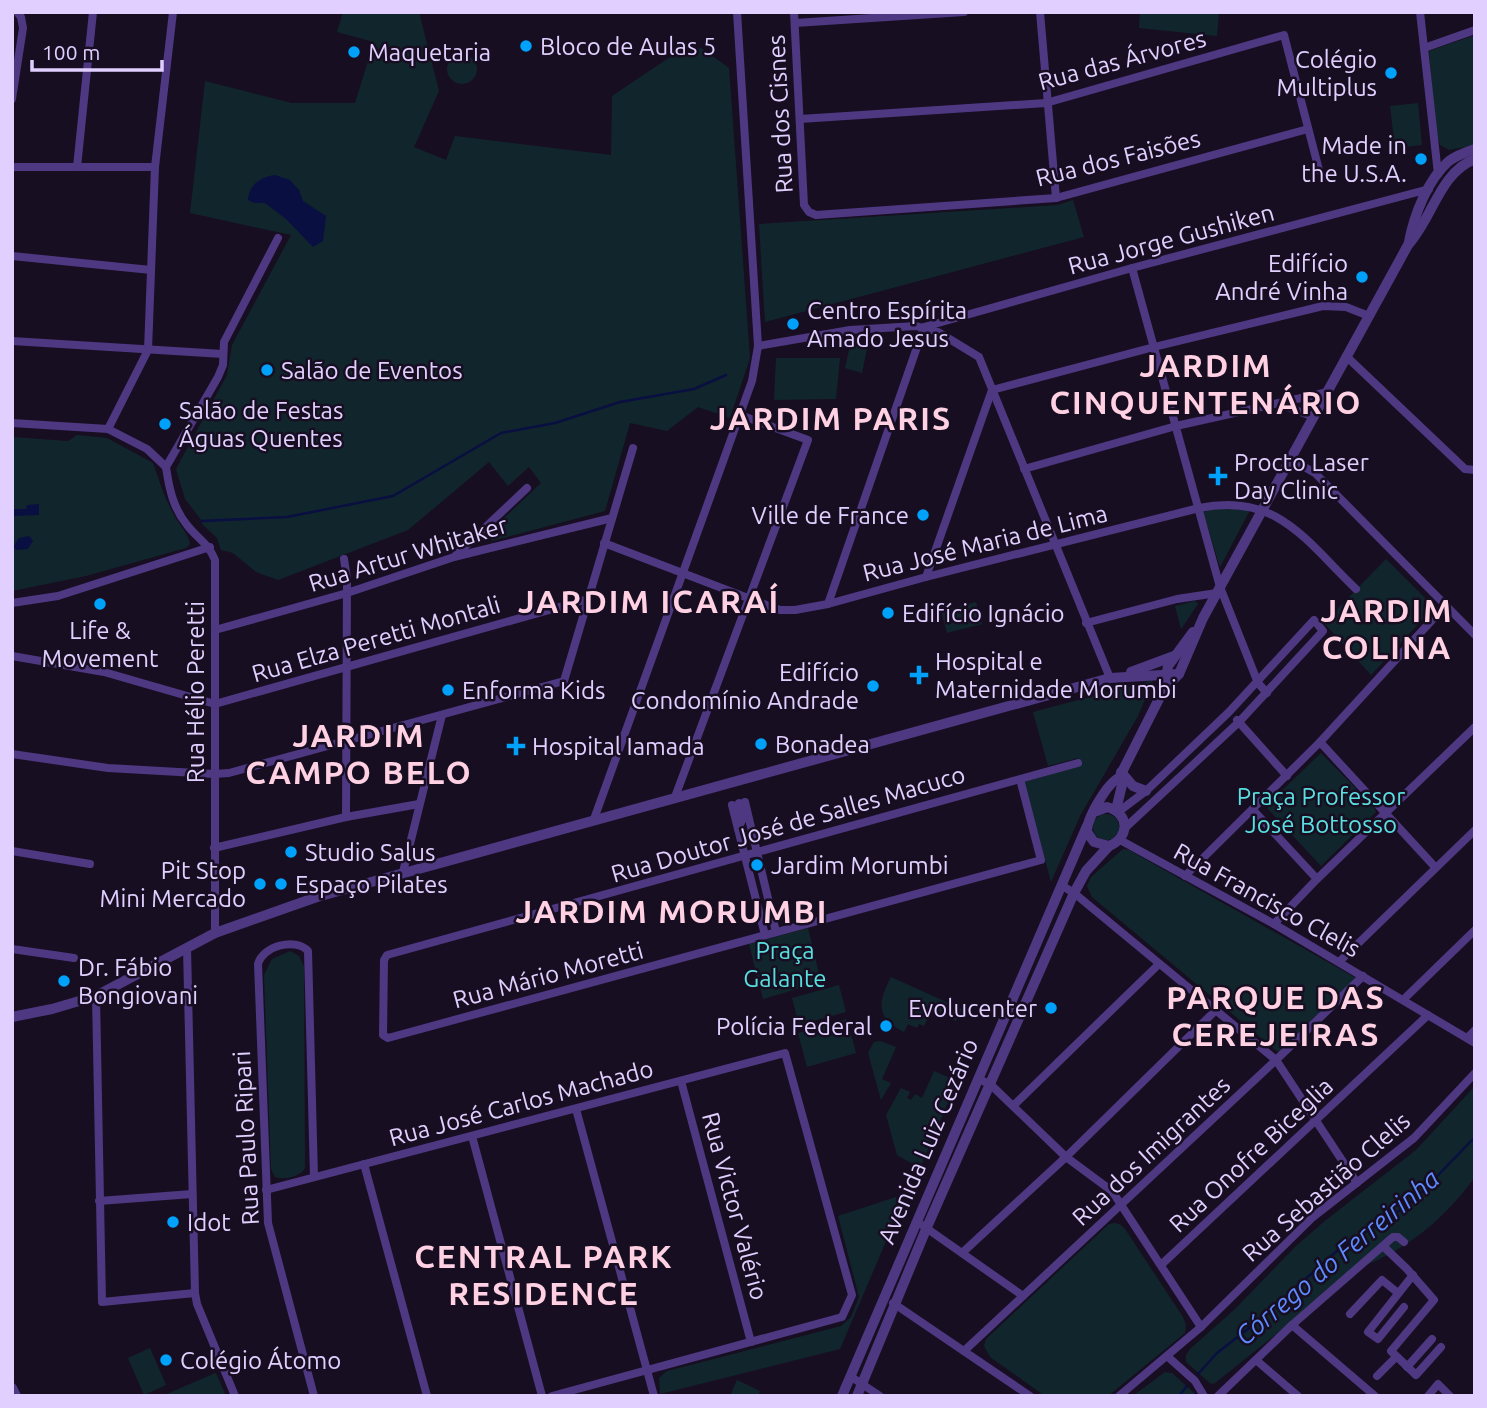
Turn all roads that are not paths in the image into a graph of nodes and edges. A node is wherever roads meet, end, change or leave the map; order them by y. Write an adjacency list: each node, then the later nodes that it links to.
1 (17, 12): 12 (street)
2 (93, 12): 19 (street)
3 (173, 12): 20 (street)
4 (737, 12): 34 (street)
5 (794, 12): 9 (street, Rua dos Cisnes)
6 (964, 12): 9 (street)
7 (1040, 12): 13 (street)
8 (1420, 12): 11 (street)
9 (795, 23): 14 (street, Rua dos Cisnes)
10 (1475, 30): 11 (street)
11 (1424, 48): 22 (street)
12 (12, 99)
13 (1046, 103): 14 (street, Rua das Árvores); 15 (street, Rua das Árvores); 24 (street)
14 (800, 119): 25 (street, Rua dos Cisnes)
15 (1308, 129): 21 (street); 24 (street, Rua dos Faisões)
16 (1475, 149): 22 (street)
17 (1470, 161): 27 (street)
18 (12, 167): 19 (street)
19 (77, 167): 20 (street)
20 (156, 167): 30 (street)
21 (1319, 170)
22 (1438, 174): 23 (street)
23 (1429, 189): 27 (street); 29 (street, Rua Jorge Gushiken)
24 (1056, 198): 25 (street, Rua dos Faisões)
25 (809, 212)
26 (278, 237): 37 (street)
27 (1408, 244): 31 (street)
28 (12, 256): 30 (street)
29 (1132, 268): 32 (street, Rua Jorge Gushiken); 35 (street)
30 (151, 270): 36 (street)
31 (1369, 316): 35 (street); 38 (street)
32 (924, 327): 34 (street); 39 (street); 69 (street)
33 (12, 341): 36 (street)
34 (758, 346): 42 (street)
35 (1154, 347): 39 (street); 45 (street)
36 (148, 350): 37 (street); 46 (street)
37 (223, 354): 49 (street)
38 (1348, 357): 40 (street); 51 (street)
39 (992, 390): 50 (street); 62 (street)
40 (1328, 392): 41 (street); 43 (street)
41 (1276, 403): 43 (street); 45 (street)
42 (740, 415): 61 (street); 67 (street)
43 (1314, 417): 48 (street)
44 (12, 423): 46 (street)
45 (1176, 426): 50 (street); 53 (street)
46 (108, 429): 49 (street)
47 (633, 448): 55 (street)
48 (1290, 459): 54 (street); 70 (street)
49 (166, 467): 58 (street)
50 (1024, 469): 57 (street)
51 (1475, 470)
52 (527, 488): 59 (street)
53 (1199, 508): 54 (street, Rua José Maria de Lima); 57 (street, Rua José Maria de Lima); 64 (street)
54 (1262, 510): 63 (street, Rua José Maria de Lima); 64 (street)
55 (612, 518): 56 (street); 59 (street, Rua Artur Whitaker)
56 (604, 543): 61 (street, Rua José Maria de Lima); 66 (street)
57 (1055, 545): 62 (street, Rua José Maria de Lima); 72 (street)
58 (210, 547): 68 (street); 73 (street, Rua Hélio Peretti)
59 (454, 556): 65 (street, Rua Artur Whitaker)
60 (344, 559): 65 (street)
61 (684, 572): 67 (street, Rua José Maria de Lima); 105 (street)
62 (926, 577): 69 (street, Rua José Maria de Lima)
63 (1356, 589)
64 (1218, 590): 71 (street); 72 (street); 81 (street)
65 (346, 593): 73 (street, Rua Artur Whitaker); 77 (street)
66 (588, 599): 77 (street, Rua Elza Peretti Montali); 86 (street)
67 (749, 599): 69 (street, Rua José Maria de Lima); 98 (street)
68 (12, 603)
69 (828, 604)
70 (1445, 606): 74 (street); 90 (street)
71 (1203, 618): 76 (street); 78 (street)
72 (1086, 622): 80 (street)
73 (215, 630): 84 (street, Rua Hélio Peretti)
74 (1475, 635)
75 (12, 656): 84 (street)
76 (1174, 656): 78 (street); 79 (street); 80 (street)
77 (347, 667): 84 (street, Rua Elza Peretti Montali); 89 (street)
78 (1182, 669): 79 (street); 82 (street)
79 (1167, 673): 80 (street); 82 (street)
80 (1114, 678): 98 (street)
81 (1258, 683): 83 (street); 83 (street); 85 (street)
82 (1164, 690): 94 (street)
83 (1268, 693): 87 (street)
84 (215, 704): 93 (street, Rua Hélio Peretti)
85 (1230, 712): 87 (street); 97 (street)
86 (442, 715): 89 (street); 99 (street)
87 (1239, 722): 95 (street); 107 (street)
88 (1475, 727): 103 (street)
89 (346, 741): 93 (street); 104 (street)
90 (1320, 742): 95 (street); 103 (street)
91 (12, 754): 93 (street)
92 (1079, 763): 96 (street, Rua Doutor José de Salles Macuco)
93 (214, 775): 111 (street, Rua Hélio Peretti)
94 (1120, 775): 97 (street); 101 (street); 102 (street)
95 (1287, 776): 100 (street)
96 (1020, 779): 113 (street, Rua Doutor José de Salles Macuco); 126 (street, Rua Mário Moretti)
97 (1146, 791): 101 (street)
98 (675, 797): 105 (street)
99 (419, 804): 104 (street); 117 (street)
100 (1253, 810): 118 (street); 119 (street)
101 (1117, 811): 102 (street); 107 (street)
102 (1094, 812): 106 (street)
103 (1386, 814): 116 (street); 119 (street)
104 (346, 817): 111 (street)
105 (594, 819): 117 (street)
106 (1087, 826): 110 (street); 120 (street, Avenida Luiz Cezário)
107 (1125, 828): 109 (street)
108 (1475, 830): 116 (street)
109 (1120, 840): 110 (street); 118 (street, Rua Francisco Clelis)
110 (1109, 846): 121 (street, Avenida Luiz Cezário)
111 (214, 848): 127 (street, Rua Hélio Peretti)
112 (12, 851): 115 (street)
113 (757, 852): 114 (street, Rua Doutor José de Salles Macuco); 114 (street); 122 (street)
114 (745, 856): 123 (street); 141 (street, Rua Doutor José de Salles Macuco)
115 (90, 864)
116 (1435, 867): 132 (street)
117 (403, 872): 127 (street)
118 (1185, 876): 124 (street, Rua Francisco Clelis)
119 (1317, 879): 124 (street)
120 (1061, 886): 121 (street); 145 (street, Avenida Luiz Cezário)
121 (1074, 893): 133 (street); 147 (street, Avenida Luiz Cezário)
122 (769, 901): 123 (street); 126 (street)
123 (757, 903): 128 (street)
124 (1274, 924): 132 (street, Rua Francisco Clelis)
125 (1475, 930): 136 (street)
126 (776, 932): 128 (street, Rua Mário Moretti)
127 (215, 933): 129 (street)
128 (765, 935): 141 (street, Rua Mário Moretti)
129 (187, 947): 135 (street); 157 (street)
130 (12, 949): 131 (street)
131 (74, 958)
132 (1339, 962): 134 (street, Rua Francisco Clelis)
133 (1159, 964): 137 (street); 148 (street)
134 (1363, 976): 136 (street, Rua Francisco Clelis); 143 (street, Rua dos Imigrantes)
135 (96, 996): 139 (street); 158 (street)
136 (1404, 999): 138 (street, Rua Francisco Clelis)
137 (1216, 1010): 143 (street); 152 (street)
138 (1428, 1015): 142 (street, Rua Francisco Clelis); 150 (street, Rua Onofre Biceglia)
139 (12, 1017)
140 (1475, 1030): 142 (street)
141 (388, 1038)
142 (1471, 1040)
143 (1276, 1060): 150 (street); 159 (street, Rua dos Imigrantes)
144 (1475, 1073): 155 (street, Rua Sebastião Clelis)
145 (978, 1079): 147 (street); 160 (street, Avenida Luiz Cezário)
146 (681, 1081): 149 (street, Rua José Carlos Machado); 175 (street, Rua Victor Valério); 175 (street, Rua José Carlos Machado)
147 (990, 1084): 148 (street); 160 (street, Avenida Luiz Cezário)
148 (1013, 1107): 152 (street)
149 (576, 1108): 151 (street, Rua José Carlos Machado); 182 (street)
150 (1316, 1120): 155 (street); 164 (street, Rua Onofre Biceglia)
151 (472, 1136): 153 (street, Rua José Carlos Machado); 191 (street)
152 (1066, 1157): 159 (street); 163 (street)
153 (363, 1164): 154 (street, Rua José Carlos Machado); 190 (street)
154 (314, 1177): 156 (street, Rua José Carlos Machado); 156 (street, Rua Paulo Ripari)
155 (1357, 1182): 173 (street, Rua Sebastião Clelis)
156 (266, 1190): 189 (street, Rua Paulo Ripari)
157 (192, 1194): 158 (street); 166 (street)
158 (99, 1201): 166 (street)
159 (1122, 1205): 164 (street); 168 (street, Rua dos Imigrantes)
160 (922, 1225): 163 (street); 169 (street, Avenida Luiz Cezário)
161 (1404, 1242): 162 (street)
162 (1383, 1246): 165 (street); 172 (street)
163 (962, 1253): 168 (street)
164 (1161, 1265): 173 (street)
165 (1413, 1275): 167 (street); 179 (street)
166 (195, 1293): 188 (street)
167 (1398, 1293): 170 (street); 171 (street)
168 (1023, 1296): 177 (street, Rua dos Imigrantes)
169 (889, 1301): 177 (street); 183 (street, Avenida Luiz Cezário); 185 (street, Avenida Luiz Cezário)
170 (1404, 1307)
171 (1350, 1314)
172 (1292, 1325): 180 (street); 202 (street)
173 (1201, 1327): 178 (street, Rua Sebastião Clelis)
174 (1432, 1339): 181 (street)
175 (751, 1342): 182 (street)
176 (1441, 1347): 181 (street)
177 (964, 1351): 197 (street)
178 (1167, 1356): 198 (street, Rua Sebastião Clelis); 199 (street)
179 (1396, 1357): 181 (street); 184 (street)
180 (1256, 1360): 200 (street); 201 (street)
181 (1407, 1367)
182 (647, 1370): 192 (street); 193 (street)
183 (850, 1376): 185 (street); 194 (street, Avenida Luiz Cezário)
184 (1377, 1376)
185 (862, 1384): 195 (street, Avenida Luiz Cezário); 196 (street)
186 (12, 1388): 187 (street)
187 (16, 1396)
188 (235, 1396)
189 (314, 1396)
190 (427, 1396)
191 (542, 1396)
192 (552, 1396)
193 (653, 1396)
194 (842, 1396)
195 (857, 1396)
196 (880, 1396)
197 (1030, 1396)
198 (1119, 1396)
199 (1204, 1396)
200 (1218, 1396)
201 (1298, 1396)
202 (1375, 1396)
203 (1428, 1396): 204 (street)
204 (1450, 1396)

